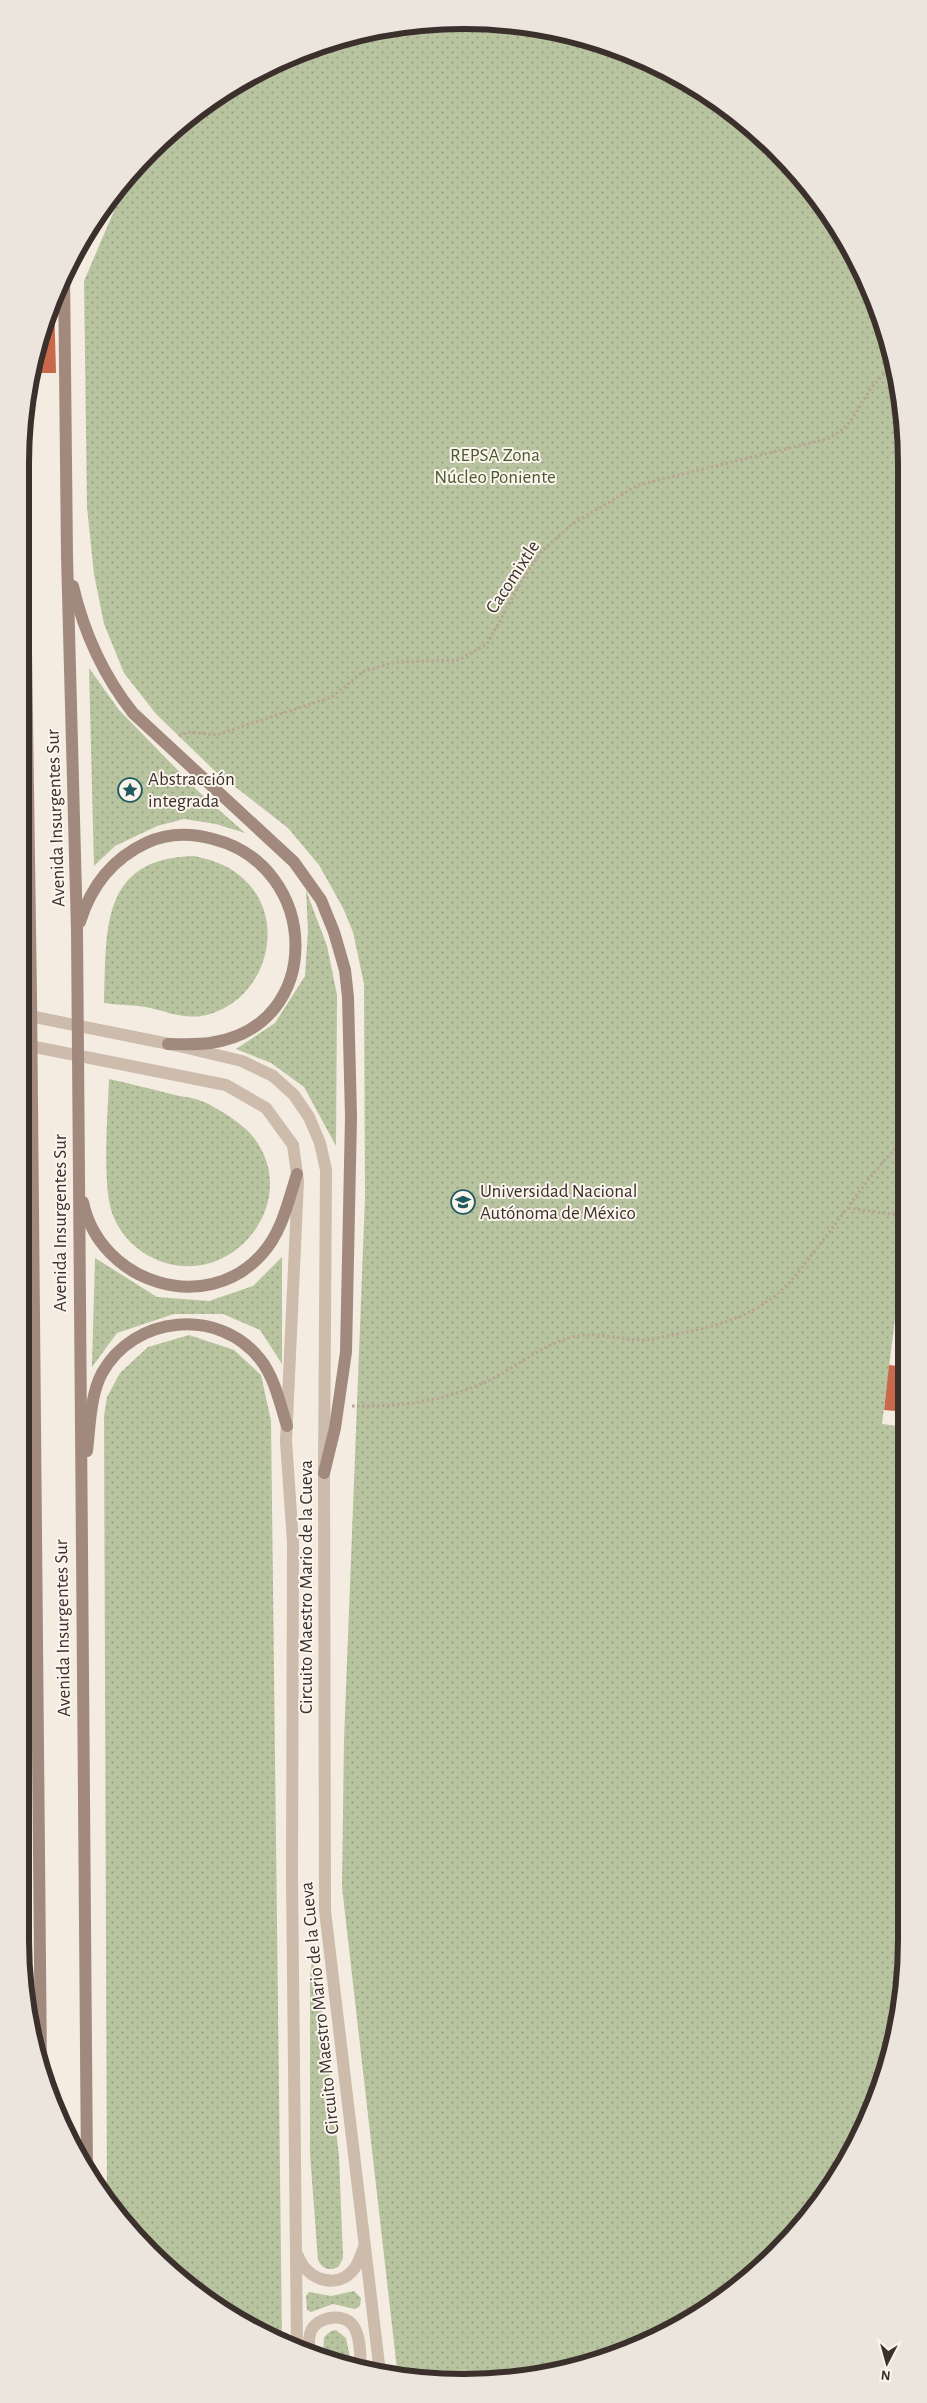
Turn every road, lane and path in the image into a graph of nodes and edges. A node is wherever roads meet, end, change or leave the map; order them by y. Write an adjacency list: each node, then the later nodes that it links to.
1 (64, 292): 3 (main road, Avenida Insurgentes Sur)
2 (888, 372): 4 (path, Cacomixtle)
3 (67, 556): 4 (main road); 6 (main road, Avenida Insurgentes Sur)
4 (164, 741): 15 (main road)
5 (29, 905): 18 (main road, Avenida Insurgentes Sur)
6 (77, 931): 8 (main road); 12 (main road, Avenida Insurgentes Sur)
7 (29, 1016): 8 (street, Circuito Maestro Mario de la Cueva)
8 (168, 1044): 19 (street, Circuito Maestro Mario de la Cueva)
9 (29, 1046): 11 (street, Circuito Maestro Mario de la Cueva)
10 (898, 1146): 13 (path)
11 (297, 1174): 12 (main road); 16 (street, Circuito Maestro Mario de la Cueva)
12 (78, 1175): 20 (main road, Avenida Insurgentes Sur)
13 (848, 1208): 14 (path); 15 (path)
14 (898, 1215)
15 (339, 1406): 19 (main road)
16 (287, 1426): 20 (main road); 24 (street, Circuito Maestro Mario de la Cueva)
17 (29, 1438): 18 (main road)
18 (36, 1455): 21 (main road, Avenida Insurgentes Sur)
19 (324, 1473): 23 (street, Circuito Maestro Mario de la Cueva)
20 (80, 1498): 22 (main road, Avenida Insurgentes Sur)
21 (42, 2043)
22 (87, 2157)
23 (365, 2245): 24 (street); 28 (street, Circuito Maestro Mario de la Cueva)
24 (296, 2246): 25 (street, Circuito Maestro Mario de la Cueva)
25 (297, 2341)
26 (310, 2346): 27 (street)
27 (360, 2361)
28 (379, 2366)

